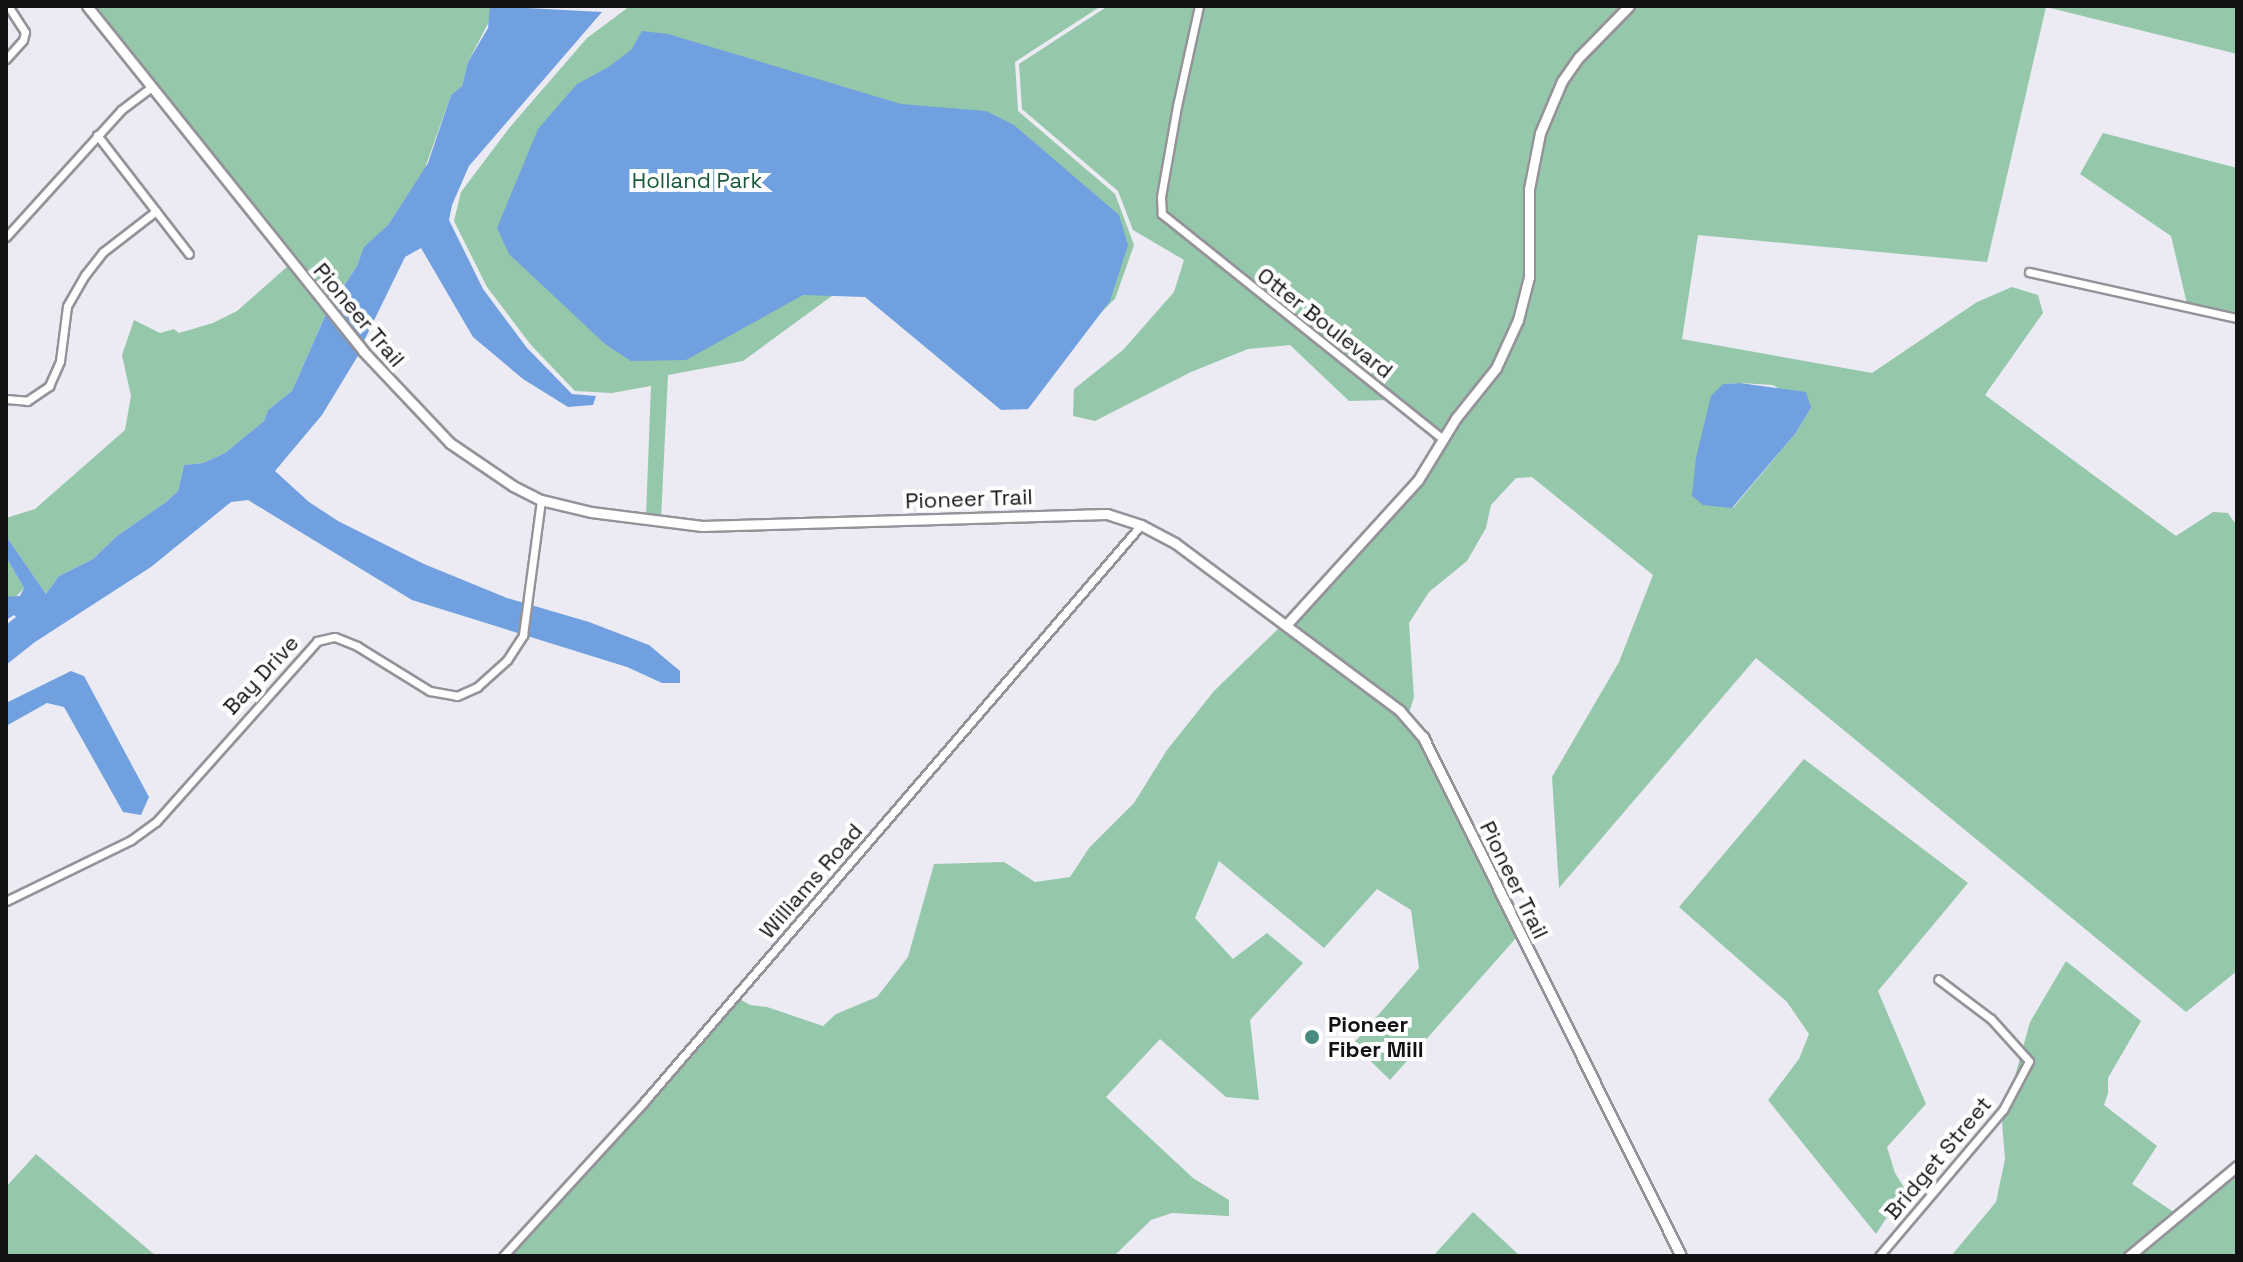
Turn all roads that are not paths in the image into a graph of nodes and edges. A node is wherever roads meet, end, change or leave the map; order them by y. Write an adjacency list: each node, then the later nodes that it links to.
1 (8, 6): 5 (street)
2 (87, 6): 6 (street, Pioneer Trail)
3 (1199, 6): 14 (street, Otter Boulevard)
4 (1629, 6): 14 (street)
5 (6, 59)
6 (151, 87): 7 (street); 15 (street, Pioneer Trail)
7 (97, 135): 8 (street); 9 (street)
8 (156, 211): 10 (street); 13 (street)
9 (6, 237)
10 (189, 254)
11 (2029, 272): 12 (street)
12 (2237, 318)
13 (6, 399)
14 (1443, 439): 17 (street)
15 (541, 500): 16 (street, Pioneer Trail); 18 (street, Bay Drive)
16 (1141, 525): 17 (street, Pioneer Trail); 21 (street, Williams Road)
17 (1287, 624): 22 (street, Pioneer Trail)
18 (6, 901)
19 (1938, 979): 23 (street, Bridget Street)
20 (2237, 1166): 24 (street)
21 (503, 1256)
22 (1681, 1256)
23 (1879, 1256)
24 (2129, 1256)

